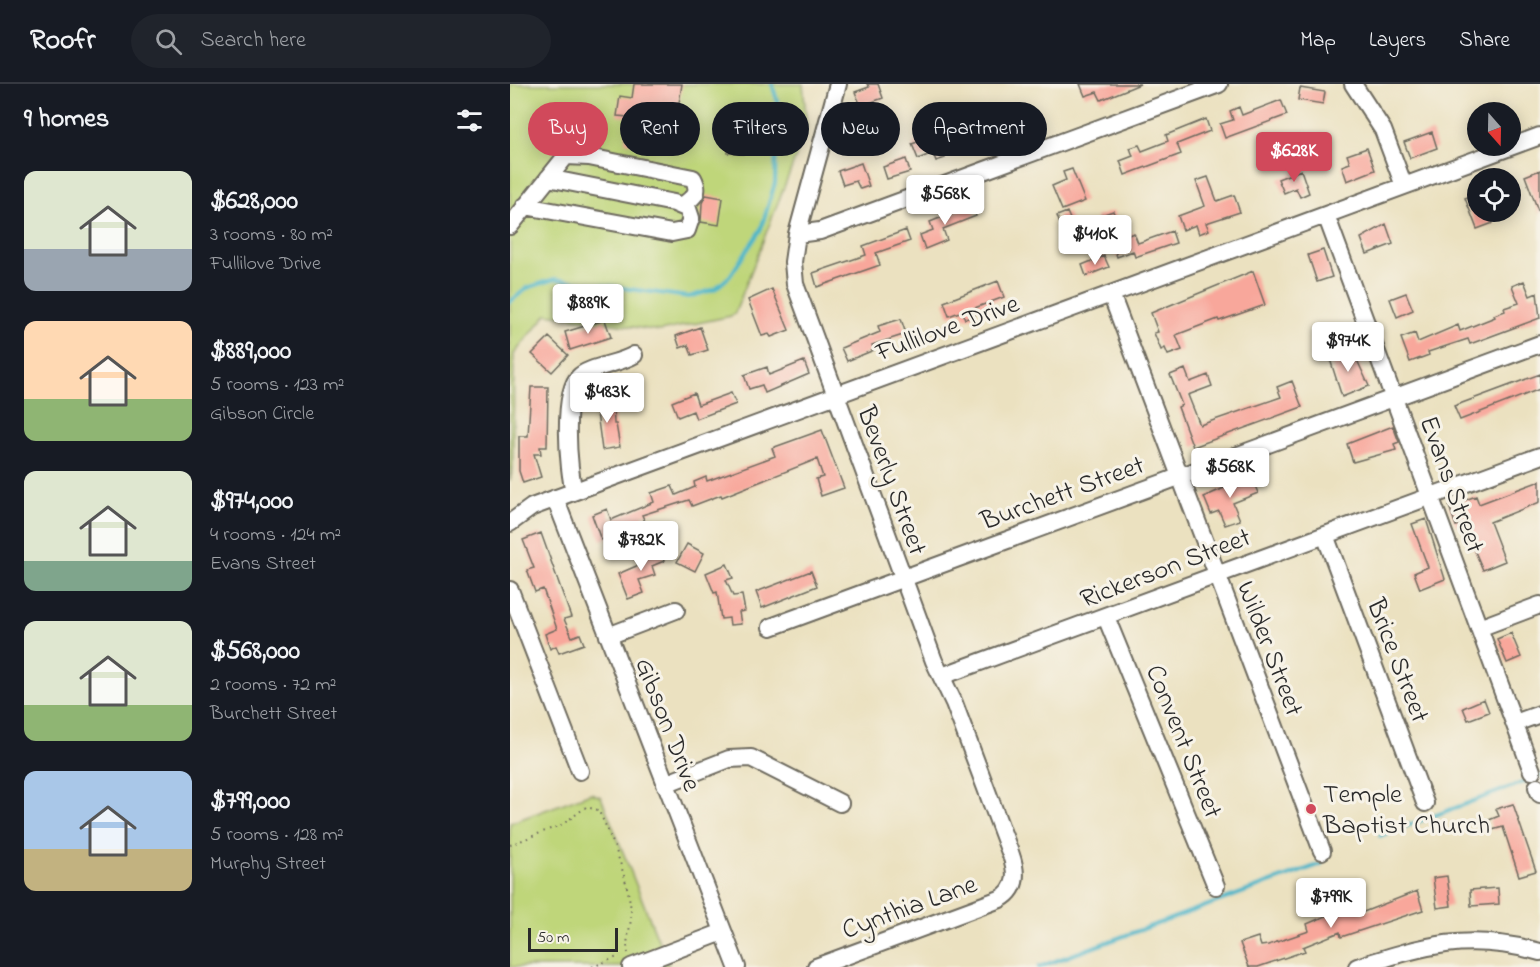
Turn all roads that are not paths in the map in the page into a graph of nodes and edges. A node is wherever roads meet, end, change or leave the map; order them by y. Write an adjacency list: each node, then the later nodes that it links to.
1 (838, 84): 11 (street, Beverly Street)
2 (1220, 84): 11 (street)
3 (1353, 84): 6 (street)
4 (1540, 136): 6 (street, Fullilove Drive)
5 (548, 178): 7 (street); 8 (street); 8 (street)
6 (1404, 186): 9 (street, Fullilove Drive)
7 (525, 206): 8 (street); 10 (street)
8 (682, 206)
9 (1326, 215): 12 (street, Fullilove Drive); 16 (street, Evans Street)
10 (510, 226)
11 (797, 234): 15 (street, Beverly Street)
12 (1111, 294): 15 (street, Fullilove Drive); 18 (street, Wilder Street)
13 (1540, 344): 16 (street, Burchett Street)
14 (634, 355): 19 (street)
15 (835, 395): 19 (street, Fullilove Drive); 25 (street, Beverly Street)
16 (1394, 398): 18 (street, Burchett Street); 20 (street, Evans Street)
17 (1540, 456): 20 (street, Rickerson Street)
18 (1180, 476): 24 (street, Wilder Street); 25 (street, Burchett Street)
19 (574, 491): 21 (street, Fullilove Drive)
20 (1430, 496): 23 (street, Rickerson Street); 31 (street, Evans Street)
21 (555, 498): 22 (street, Fullilove Drive); 32 (street, Gibson Drive)
22 (510, 522)
23 (1325, 535): 24 (street, Rickerson Street); 40 (street, Brice Street)
24 (1216, 575): 29 (street, Rickerson Street); 41 (street, Wilder Street)
25 (902, 578): 30 (street, Burchett Street); 33 (street, Beverly Street)
26 (510, 590): 36 (street)
27 (1540, 605): 31 (street)
28 (676, 610): 32 (street)
29 (1106, 617): 33 (street, Rickerson Street); 43 (street, Convent Street)
30 (771, 627)
31 (1479, 628): 35 (street, Evans Street)
32 (608, 636): 37 (street, Gibson Drive)
33 (942, 676): 42 (street, Beverly Street)
34 (1540, 714): 35 (street)
35 (1515, 723): 38 (street, Evans Street)
36 (580, 771)
37 (665, 784): 39 (street); 44 (street, Gibson Drive)
38 (1536, 784)
39 (840, 803)
40 (1425, 803)
41 (1322, 851)
42 (1014, 885): 48 (street, Cynthia Lane)
43 (1216, 886)
44 (723, 932): 46 (street); 47 (street, Gibson Drive)
45 (1540, 952): 49 (street)
46 (631, 967)
47 (737, 967)
48 (816, 967)
49 (1357, 967)

